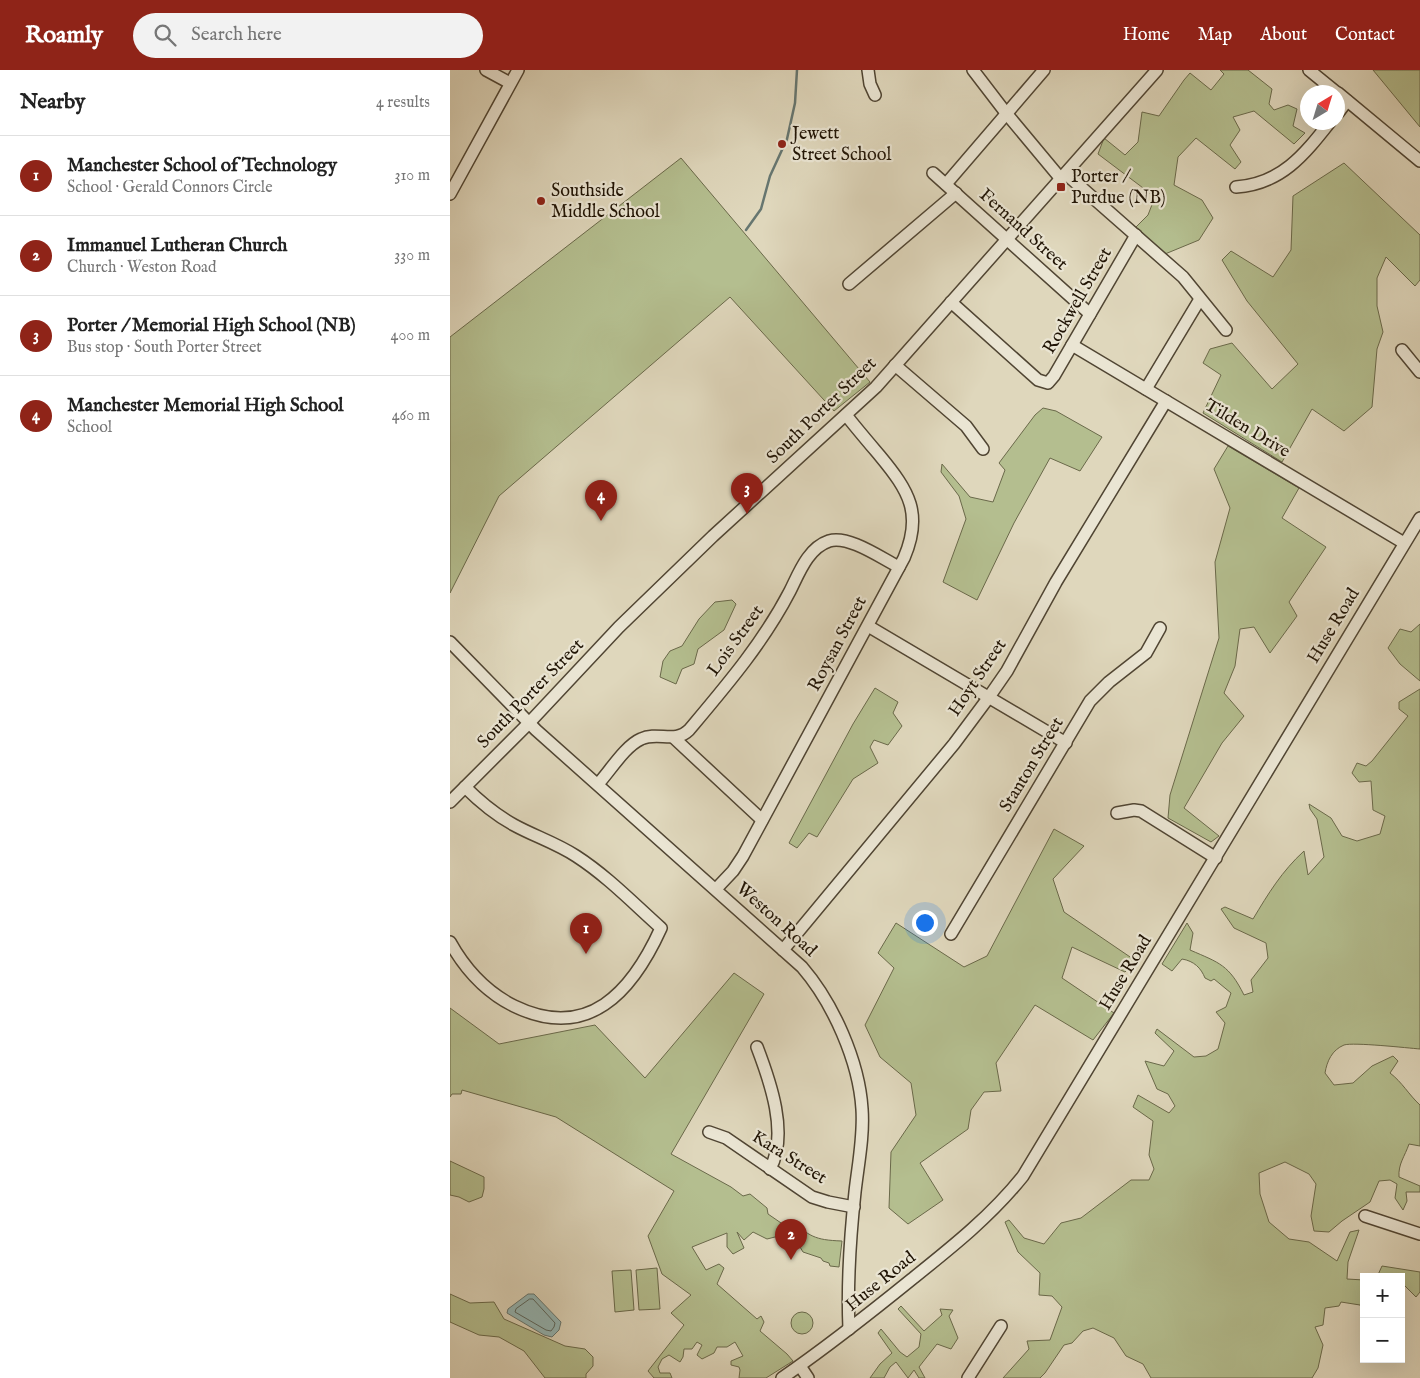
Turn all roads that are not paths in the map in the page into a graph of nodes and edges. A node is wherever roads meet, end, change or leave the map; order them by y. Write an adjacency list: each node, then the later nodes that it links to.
1 (486, 70): 8 (street)
2 (518, 70): 8 (street)
3 (868, 70): 10 (street)
4 (973, 70): 13 (street)
5 (1044, 70): 13 (street)
6 (1157, 70): 17 (street, South Porter Street)
7 (1309, 70): 9 (street)
8 (510, 83): 21 (street)
9 (1327, 85)
10 (875, 95)
11 (1347, 101): 12 (street); 15 (street)
12 (1345, 104)
13 (1006, 113): 17 (street); 18 (street)
14 (1323, 130): 19 (street)
15 (1420, 161)
16 (932, 173): 18 (street, Fernand Street)
17 (1064, 176): 22 (street); 23 (street, South Porter Street)
18 (946, 184): 20 (street, Fernand Street)
19 (1236, 187)
20 (956, 193): 23 (street, Fernand Street); 24 (street)
21 (450, 194)
22 (1136, 235): 25 (street); 27 (street, Rockwell Street)
23 (1008, 239): 26 (street, South Porter Street); 27 (street, Fernand Street)
24 (849, 284)
25 (1200, 299): 28 (street); 33 (street)
26 (952, 302): 29 (street, Rockwell Street); 31 (street, South Porter Street)
27 (1090, 314): 29 (street, Rockwell Street)
28 (1226, 330)
29 (1072, 345): 33 (street, Tilden Drive)
30 (1402, 350): 32 (street)
31 (896, 365): 35 (street, South Porter Street); 36 (street)
32 (1420, 372)
33 (1146, 389): 34 (street, Tilden Drive)
34 (1166, 401): 38 (street, Tilden Drive); 43 (street, Hoyt Street)
35 (846, 415): 39 (street, Roysan Street); 44 (street, South Porter Street)
36 (983, 450)
37 (1420, 518): 38 (street, Huse Road)
38 (1404, 543): 52 (street, Huse Road)
39 (899, 567): 40 (street, Roysan Street); 45 (street, Lois Street)
40 (868, 626): 43 (street); 51 (street, Roysan Street)
41 (1160, 628): 46 (street, Stanton Street)
42 (450, 642): 44 (street, Weston Road)
43 (990, 697): 46 (street); 56 (street, Hoyt Street)
44 (529, 723): 47 (street, Weston Road); 48 (street, South Porter Street)
45 (674, 738): 47 (street); 51 (street)
46 (1066, 743): 54 (street, Stanton Street)
47 (598, 784): 53 (street, Weston Road)
48 (465, 787): 49 (street, South Porter Street); 55 (street)
49 (450, 802)
50 (1117, 813): 52 (street)
51 (762, 820): 53 (street, Roysan Street)
52 (1216, 858): 64 (street, Huse Road)
53 (716, 890): 56 (street, Weston Road)
54 (951, 934)
55 (450, 942)
56 (783, 950): 60 (street, Weston Road)
57 (757, 1047): 59 (street)
58 (709, 1132): 59 (street, Kara Street)
59 (770, 1168): 60 (street, Kara Street)
60 (854, 1207): 64 (street, Weston Road)
61 (1365, 1216): 62 (street)
62 (1420, 1234)
63 (1002, 1326): 68 (street)
64 (849, 1329): 65 (street, Huse Road)
65 (800, 1366): 66 (street, Huse Road); 67 (street)
66 (782, 1378)
67 (808, 1378)
68 (968, 1378)

